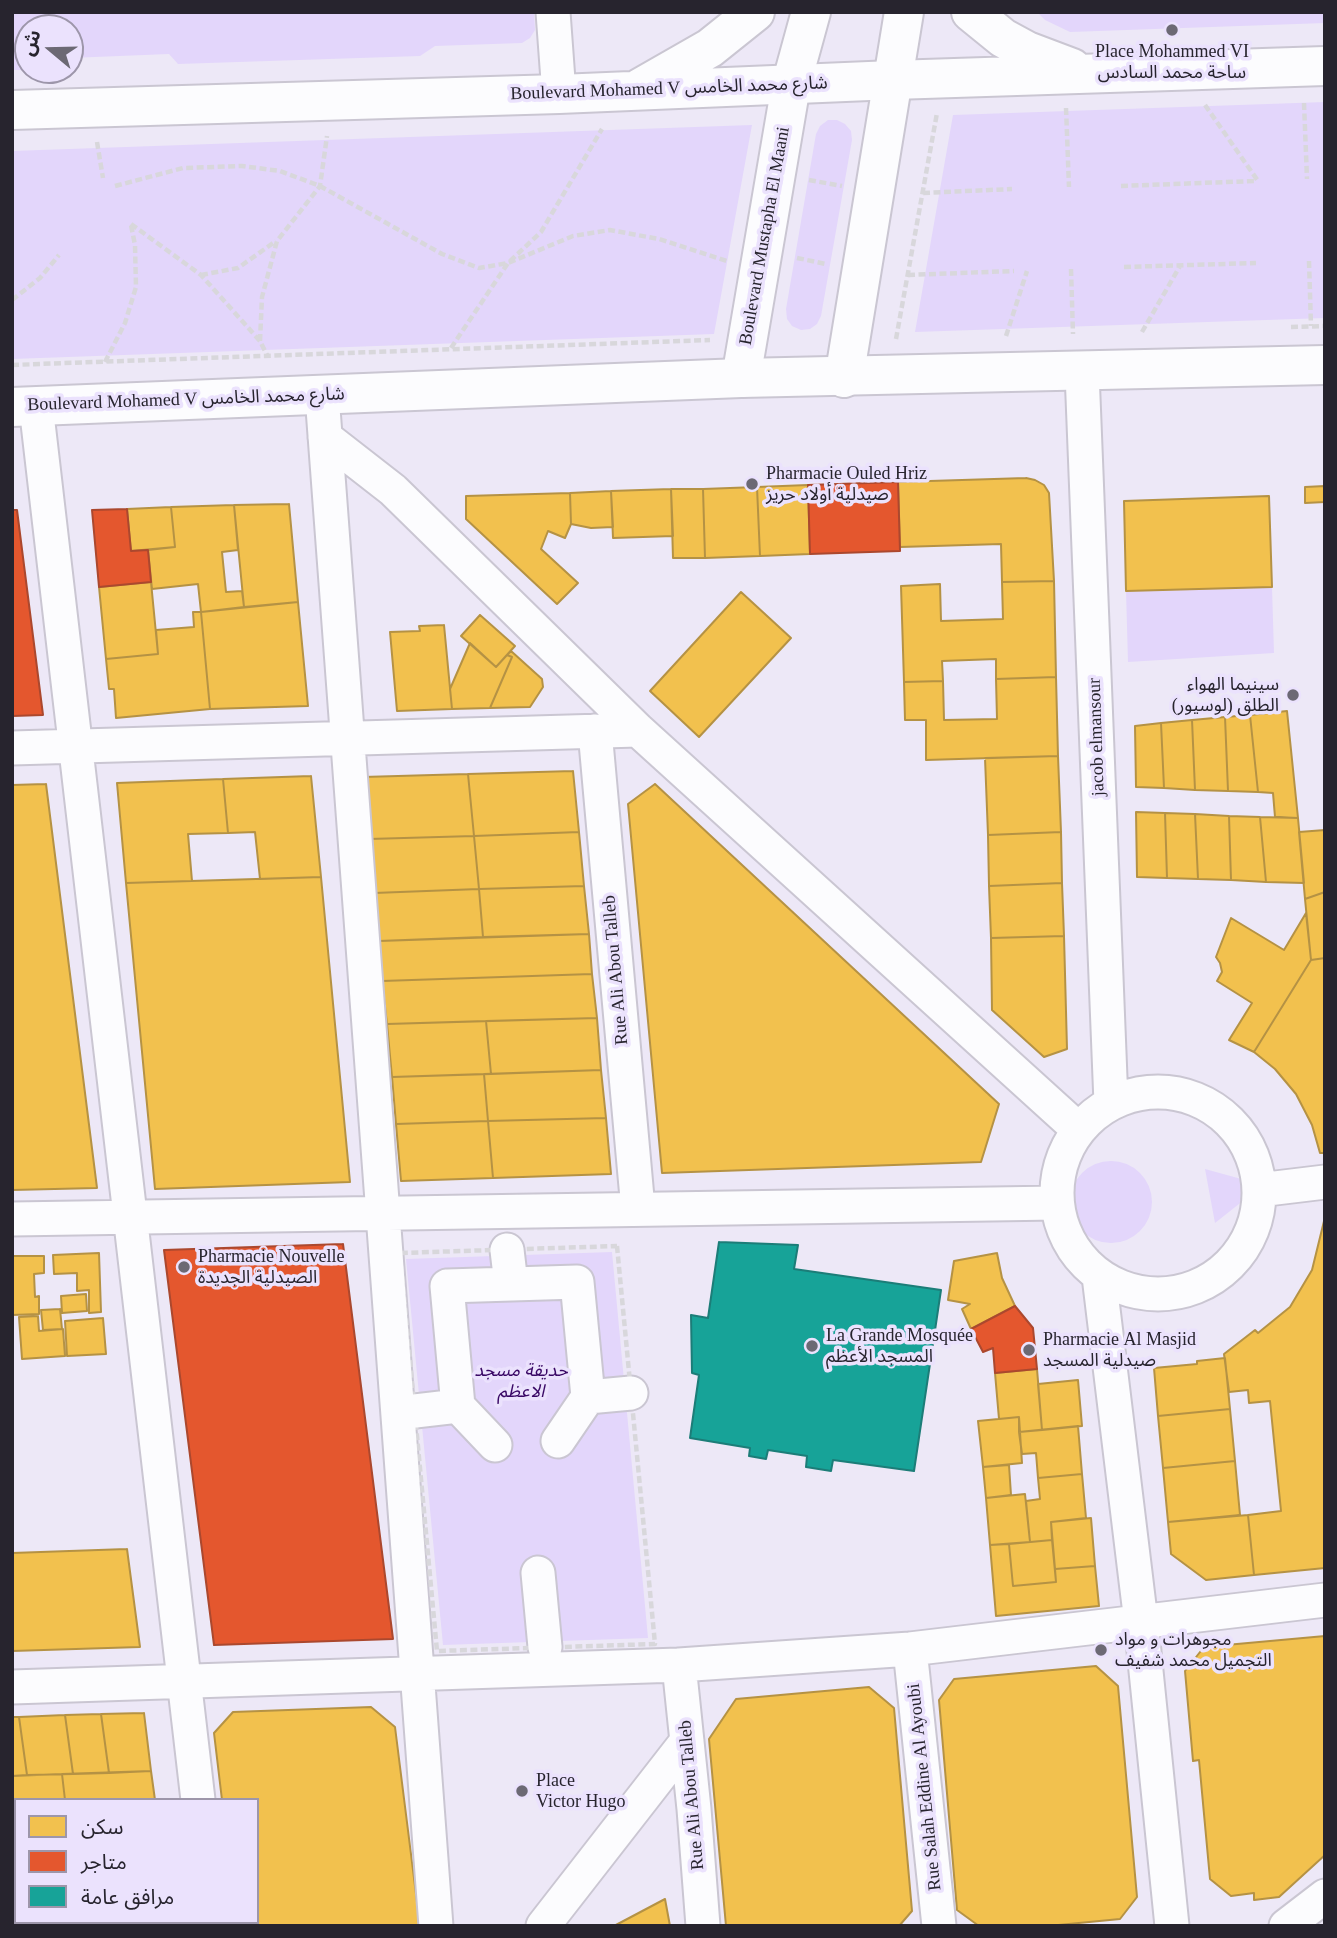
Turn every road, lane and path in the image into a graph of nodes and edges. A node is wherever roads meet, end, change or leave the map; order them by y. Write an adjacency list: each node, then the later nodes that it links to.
1 (553, 12): 11 (street)
2 (754, 12): 10 (main road)
3 (811, 12): 8 (main road, Boulevard Mustapha El Maani)
4 (904, 12): 6 (main road)
5 (971, 12): 9 (main road)
6 (893, 79): 8 (main road, Boulevard Mohamed V شارع محمد الخامس); 9 (main road, Boulevard Mohamed V شارع محمد الخامس); 66 (main road)
7 (1314, 81): 9 (main road, Boulevard Mohamed V شارع محمد الخامس); 21 (path)
8 (791, 85): 10 (main road, Boulevard Mohamed V شارع محمد الخامس); 65 (main road, Boulevard Mustapha El Maani)
9 (1077, 89): 27 (path)
10 (635, 91): 11 (main road, Boulevard Mohamed V شارع محمد الخامس)
11 (559, 94): 14 (main road, Boulevard Mohamed V شارع محمد الخامس)
12 (1201, 99): 26 (path)
13 (938, 108): 29 (path)
14 (12, 110)
15 (592, 124): 35 (path)
16 (314, 134): 24 (path)
17 (85, 142): 18 (path)
18 (97, 142): 19 (path); 20 (path)
19 (111, 142)
20 (103, 178)
21 (1307, 179)
22 (808, 180): 25 (path)
23 (115, 186): 24 (path)
24 (320, 186): 30 (path); 35 (path)
25 (843, 186)
26 (1121, 186)
27 (1069, 187)
28 (1012, 189): 29 (path)
29 (923, 193): 44 (path)
30 (277, 240): 43 (path); 58 (path)
31 (59, 255): 45 (path)
32 (795, 258): 37 (path)
33 (1309, 261): 46 (path)
34 (731, 262): 35 (path)
35 (508, 263): 59 (path)
36 (1256, 263): 38 (path)
37 (830, 265)
38 (1181, 265): 39 (path); 51 (path)
39 (1124, 267)
40 (1071, 269): 52 (path)
41 (1014, 271): 44 (path)
42 (1027, 271): 55 (path)
43 (201, 275): 58 (path); 61 (path)
44 (908, 275): 57 (path)
45 (12, 300)
46 (1311, 326): 47 (path); 48 (path)
47 (1325, 326)
48 (1285, 327)
49 (1155, 331): 51 (path)
50 (1128, 332): 51 (path)
51 (1142, 332)
52 (1060, 335)
53 (1020, 336): 55 (path)
54 (992, 337): 55 (path)
55 (1006, 337)
56 (717, 340): 59 (path)
57 (909, 340)
58 (260, 341): 60 (path)
59 (450, 349): 60 (path)
60 (267, 356): 61 (path)
61 (105, 362): 62 (path)
62 (12, 365)
63 (1325, 365): 64 (main road, Boulevard Mohamed V شارع محمد الخامس)
64 (1082, 372): 66 (main road, Boulevard Mohamed V شارع محمد الخامس); 75 (street, jacob elmansour)
65 (741, 378): 66 (main road, Boulevard Mohamed V شارع محمد الخامس); 67 (main road, Boulevard Mohamed V شارع محمد الخامس)
66 (844, 378)
67 (322, 396): 68 (main road, Boulevard Mohamed V شارع محمد الخامس); 69 (street)
68 (24, 406): 73 (street)
69 (325, 437): 70 (street); 72 (street)
70 (638, 730): 71 (street); 76 (street)
71 (595, 731): 72 (street); 80 (street, Rue Ali Abou Talleb)
72 (347, 738): 73 (street); 81 (street)
73 (75, 747): 74 (street); 83 (street)
74 (12, 748)
75 (1111, 1102): 76 (street); 78 (street)
76 (1079, 1129): 79 (street)
77 (1325, 1182): 78 (street)
78 (1259, 1190): 85 (street)
79 (1057, 1203): 80 (street); 85 (street)
80 (638, 1209): 81 (street)
81 (383, 1213): 83 (street); 99 (street)
82 (12, 1219): 83 (street)
83 (130, 1219): 100 (street)
84 (507, 1250): 86 (street)
85 (1099, 1276): 95 (street)
86 (511, 1284): 88 (street); 89 (street)
87 (631, 1393): 88 (street)
88 (588, 1397): 91 (street)
89 (458, 1406): 90 (street); 92 (street)
90 (415, 1411)
91 (558, 1441)
92 (495, 1445)
93 (538, 1573): 96 (street)
94 (1325, 1600): 95 (street)
95 (1141, 1622): 97 (street); 109 (street)
96 (545, 1647)
97 (910, 1649): 98 (street); 108 (street, Rue Salah Eddine Al Ayoubi)
98 (679, 1665): 99 (street); 102 (street, Rue Ali Abou Talleb)
99 (418, 1674): 100 (street); 105 (street)
100 (184, 1679): 101 (street); 103 (street)
101 (12, 1686)
102 (687, 1741): 106 (street); 107 (street, Rue Ali Abou Talleb)
103 (198, 1798)
104 (1325, 1896): 110 (street)
105 (436, 1926)
106 (543, 1926)
107 (703, 1926)
108 (939, 1926)
109 (1172, 1926)
110 (1286, 1926)

